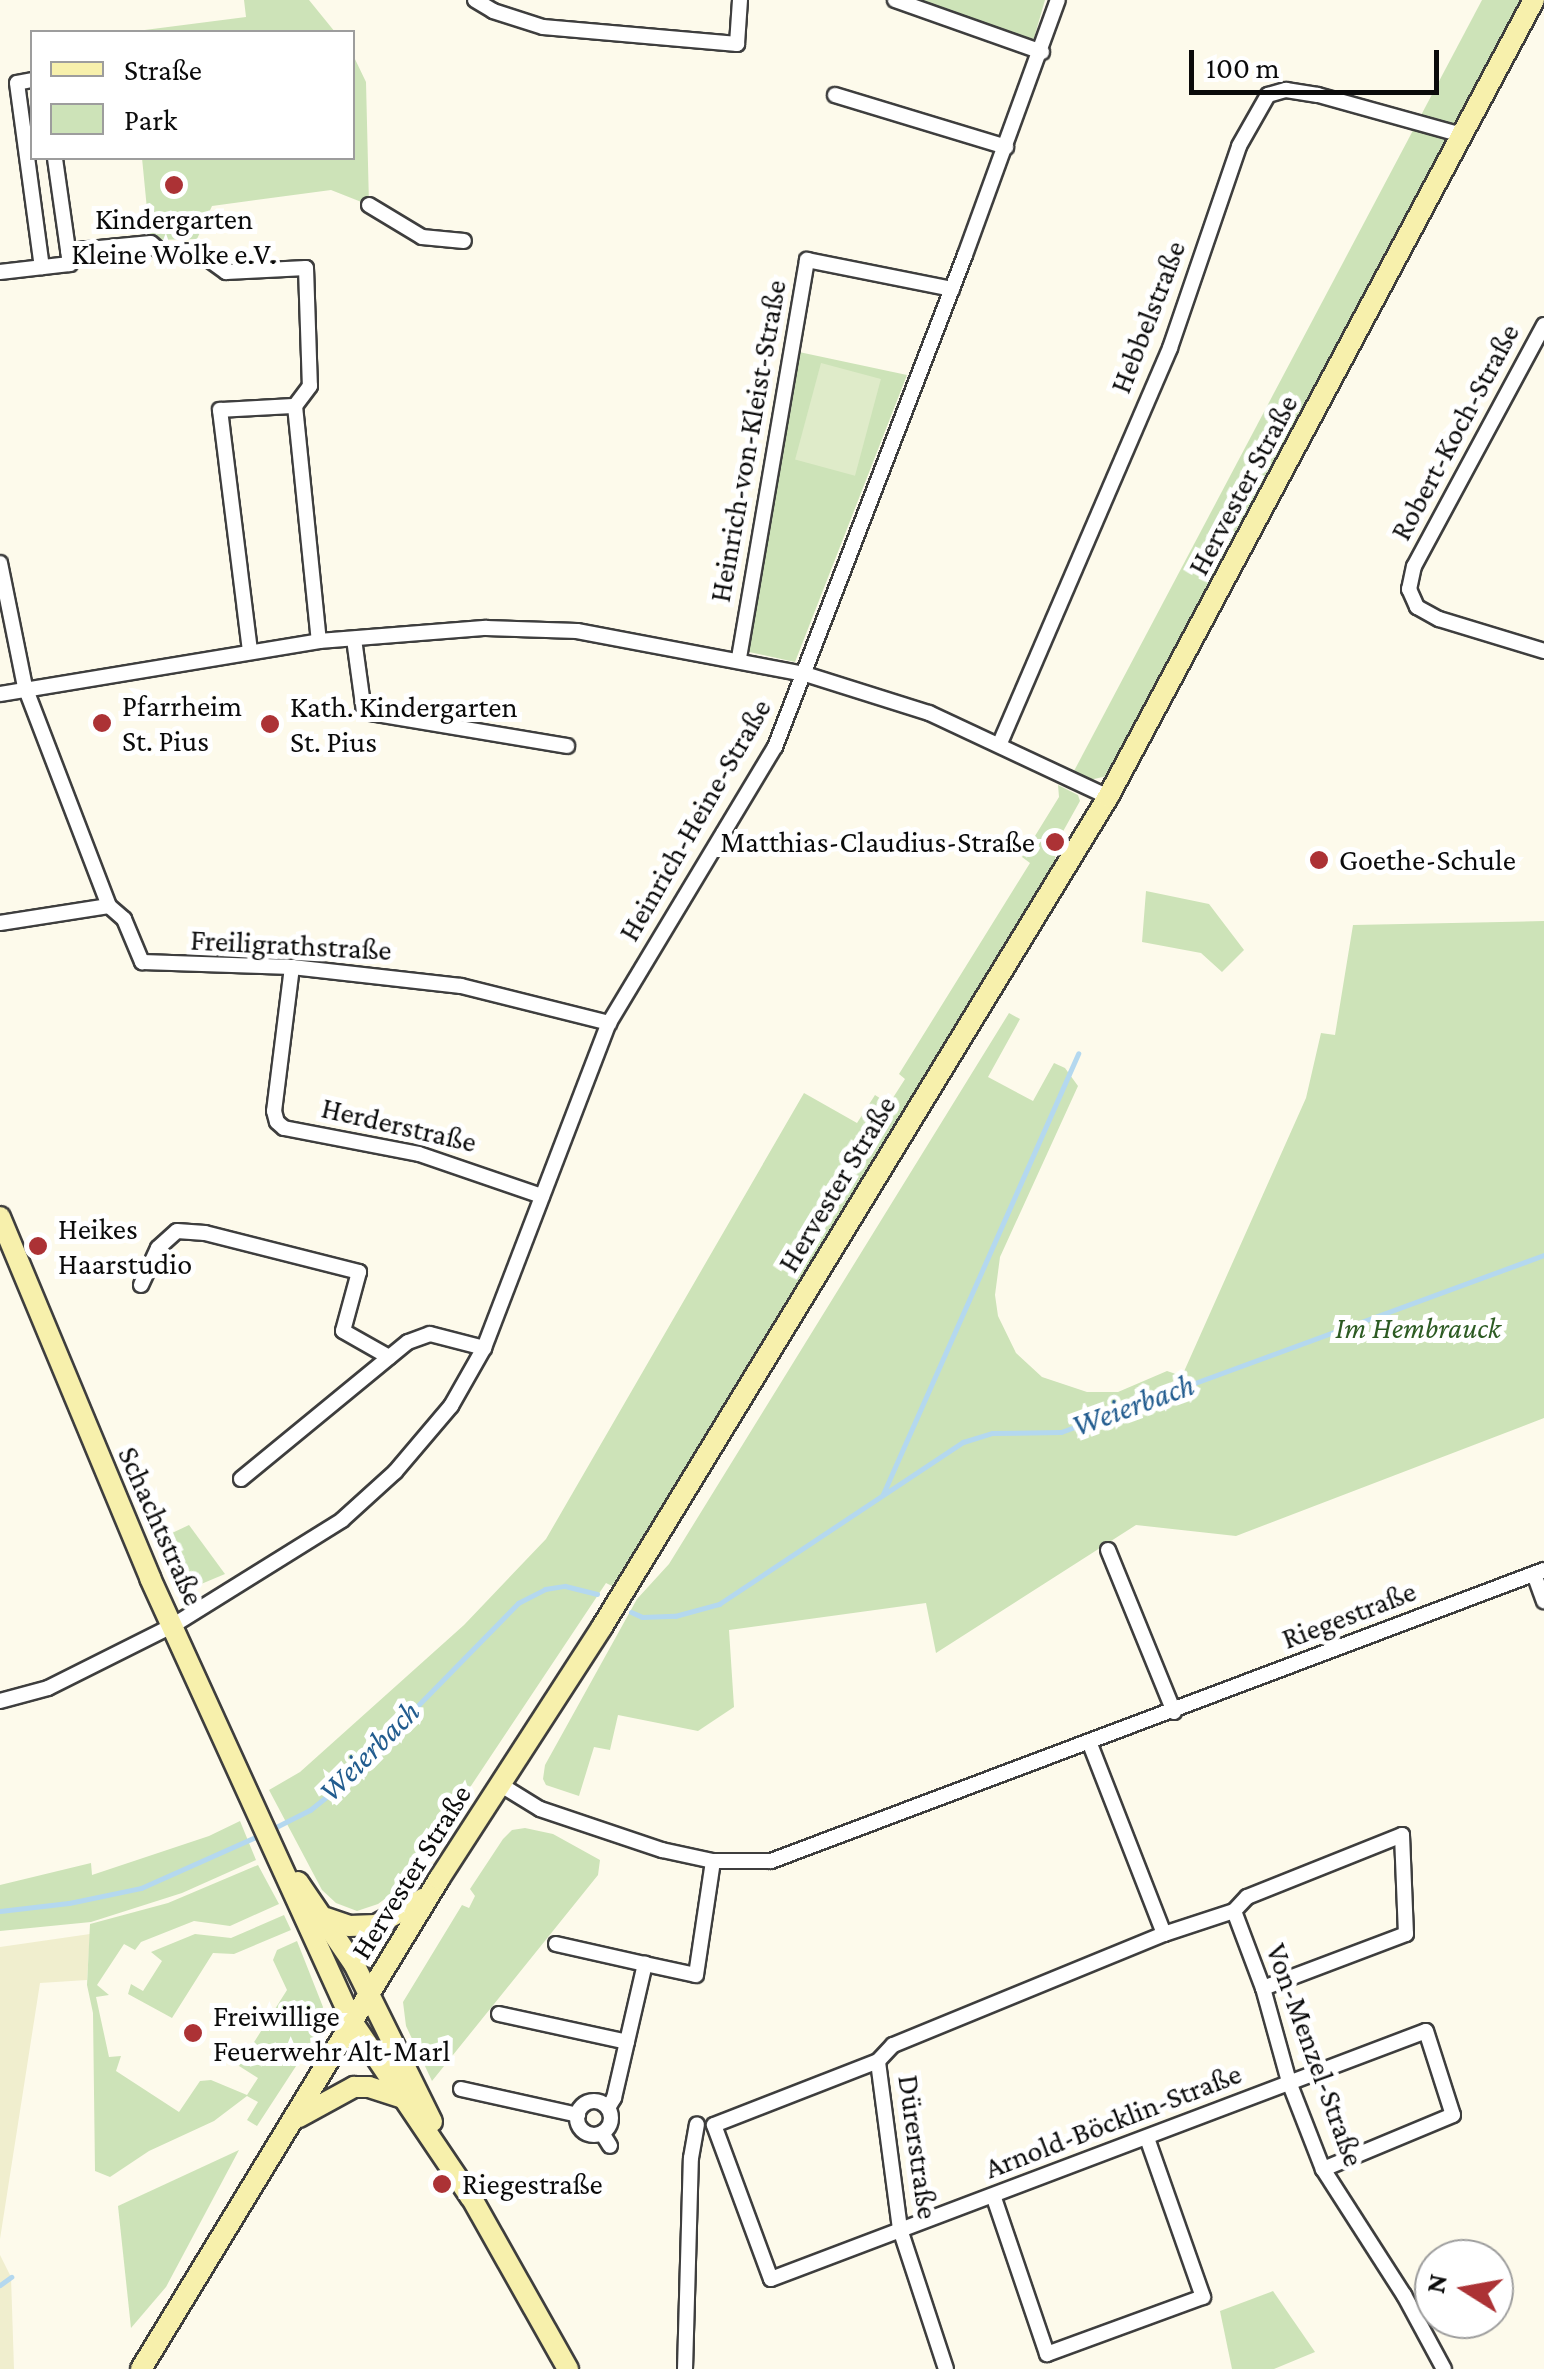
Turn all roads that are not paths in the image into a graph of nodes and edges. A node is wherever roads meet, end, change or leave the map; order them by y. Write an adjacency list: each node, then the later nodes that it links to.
1 (475, 0): 2 (street)
2 (740, 0)
3 (896, 0): 6 (street)
4 (1058, 0): 6 (street, Heinrich-Heine-Straße)
5 (1534, 0): 9 (main road, Hervester Straße)
6 (1042, 52): 10 (street, Heinrich-Heine-Straße)
7 (30, 80): 15 (street)
8 (835, 95): 10 (street)
9 (1462, 136): 29 (street, Hebbelstraße); 31 (main road, Hervester Straße)
10 (1006, 147): 17 (street, Heinrich-Heine-Straße)
11 (55, 160): 14 (street)
12 (369, 205): 13 (street)
13 (464, 241)
14 (69, 258): 15 (street); 19 (street)
15 (42, 267): 16 (street)
16 (0, 272)
17 (952, 290): 25 (street, Heinrich-von-Kleist-Straße); 26 (street, Heinrich-Heine-Straße)
18 (1544, 326): 24 (street, Robert-Koch-Straße)
19 (296, 406): 22 (street); 23 (street)
20 (0, 563): 27 (street)
21 (354, 639): 22 (street); 25 (street); 30 (street)
22 (320, 642): 23 (street)
23 (250, 651): 27 (street)
24 (1544, 651)
25 (739, 658): 26 (street)
26 (805, 674): 29 (street); 35 (street, Heinrich-Heine-Straße)
27 (24, 688): 28 (street); 32 (street)
28 (0, 694)
29 (1000, 744): 31 (street)
30 (567, 746)
31 (1108, 798): 49 (main road, Hervester Straße)
32 (110, 906): 33 (street); 34 (street, Freiligrathstraße)
33 (0, 923)
34 (292, 968): 35 (street, Freiligrathstraße); 36 (street, Herderstraße)
35 (609, 1023): 36 (street, Heinrich-Heine-Straße)
36 (542, 1196): 39 (street, Heinrich-Heine-Straße)
37 (0, 1217): 45 (main road, Schachtstraße)
38 (142, 1285): 40 (street)
39 (484, 1348): 40 (street); 45 (street, Heinrich-Heine-Straße)
40 (389, 1357): 41 (street)
41 (241, 1479)
42 (1108, 1550): 47 (street)
43 (1539, 1572): 44 (street); 47 (street, Riegestraße)
44 (1544, 1601)
45 (172, 1626): 46 (street, Heinrich-Heine-Straße); 50 (main road, Schachtstraße)
46 (0, 1701)
47 (1174, 1712): 48 (street, Riegestraße)
48 (1090, 1744): 51 (street, Riegestraße); 55 (street)
49 (501, 1785): 51 (street, Riegestraße); 52 (main road, Hervester Straße)
50 (275, 1849): 54 (main road, Schachtstraße); 61 (main road, Schachtstraße)
51 (713, 1861): 57 (street)
52 (429, 1896): 54 (main road); 59 (main road, Hervester Straße)
53 (1234, 1910): 55 (street, Dürerstraße); 58 (street, Von-Menzel-Straße); 58 (street, Dürerstraße)
54 (326, 1918): 59 (main road, Schachtstraße)
55 (1164, 1934): 63 (street, Dürerstraße)
56 (556, 1944): 57 (street)
57 (645, 1964): 62 (street)
58 (1263, 1988): 64 (street, Von-Menzel-Straße)
59 (369, 1996): 61 (main road, Hervester Straße); 73 (main road, Schachtstraße)
60 (499, 2014): 62 (street)
61 (353, 2023): 66 (main road, Schachtstraße); 69 (main road, Hervester Straße)
62 (627, 2042): 67 (street)
63 (878, 2061): 75 (street, Dürerstraße); 75 (street, Arnold-Böcklin-Straße)
64 (1289, 2082): 71 (street, Arnold-Böcklin-Straße); 72 (street, Von-Menzel-Straße); 72 (street, Arnold-Böcklin-Straße)
65 (462, 2089): 68 (street)
66 (402, 2098): 69 (main road); 73 (main road, Schachtstraße)
67 (608, 2108): 68 (street); 68 (street)
68 (578, 2114)
69 (293, 2120): 76 (main road, Hervester Straße)
70 (697, 2125): 78 (street)
71 (1147, 2138): 74 (street, Arnold-Böcklin-Straße); 74 (street)
72 (1323, 2169): 80 (street, Von-Menzel-Straße)
73 (471, 2198): 77 (main road, Schachtstraße)
74 (994, 2198): 75 (street, Arnold-Böcklin-Straße)
75 (900, 2229): 79 (street, Dürerstraße)
76 (141, 2369)
77 (568, 2369)
78 (685, 2369)
79 (946, 2369)
80 (1444, 2369)

